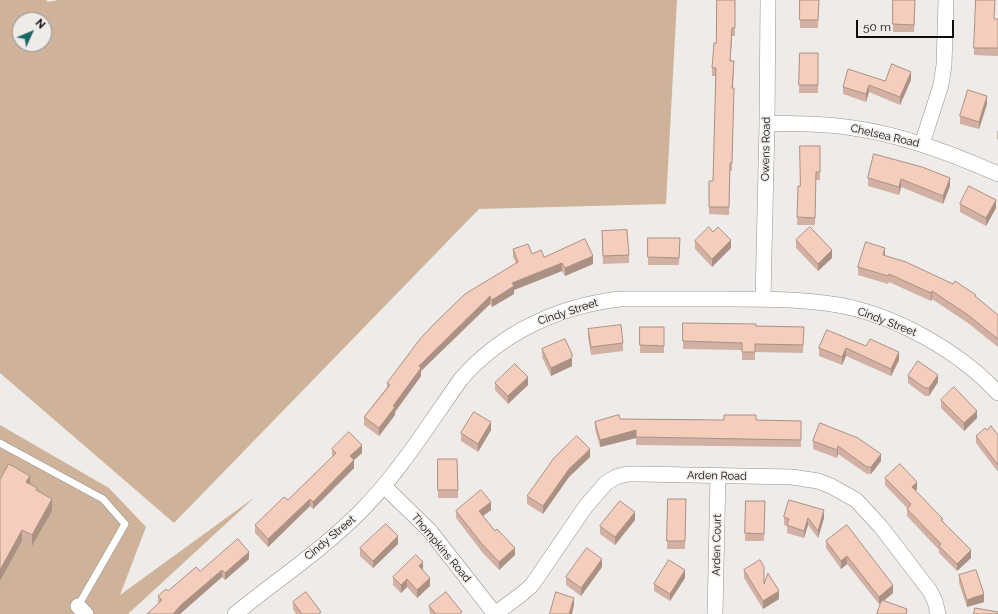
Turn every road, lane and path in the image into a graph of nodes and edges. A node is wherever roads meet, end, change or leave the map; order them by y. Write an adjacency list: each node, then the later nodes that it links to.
1 (768, 0): 3 (street, Owens Road)
2 (946, 0): 4 (street)
3 (767, 123): 4 (street, Chelsea Road); 6 (street, Owens Road)
4 (922, 144): 5 (street, Chelsea Road)
5 (998, 174)
6 (763, 299): 7 (street, Cindy Street); 10 (street, Cindy Street)
7 (998, 393)
8 (0, 443): 11 (lane)
9 (718, 476): 13 (street, Arden Court); 14 (street, Arden Road); 15 (street, Arden Road)
10 (384, 486): 12 (street, Cindy Street); 14 (street, Thompkins Road)
11 (82, 610)
12 (243, 612)
13 (715, 613)
14 (495, 614)
15 (938, 614)

